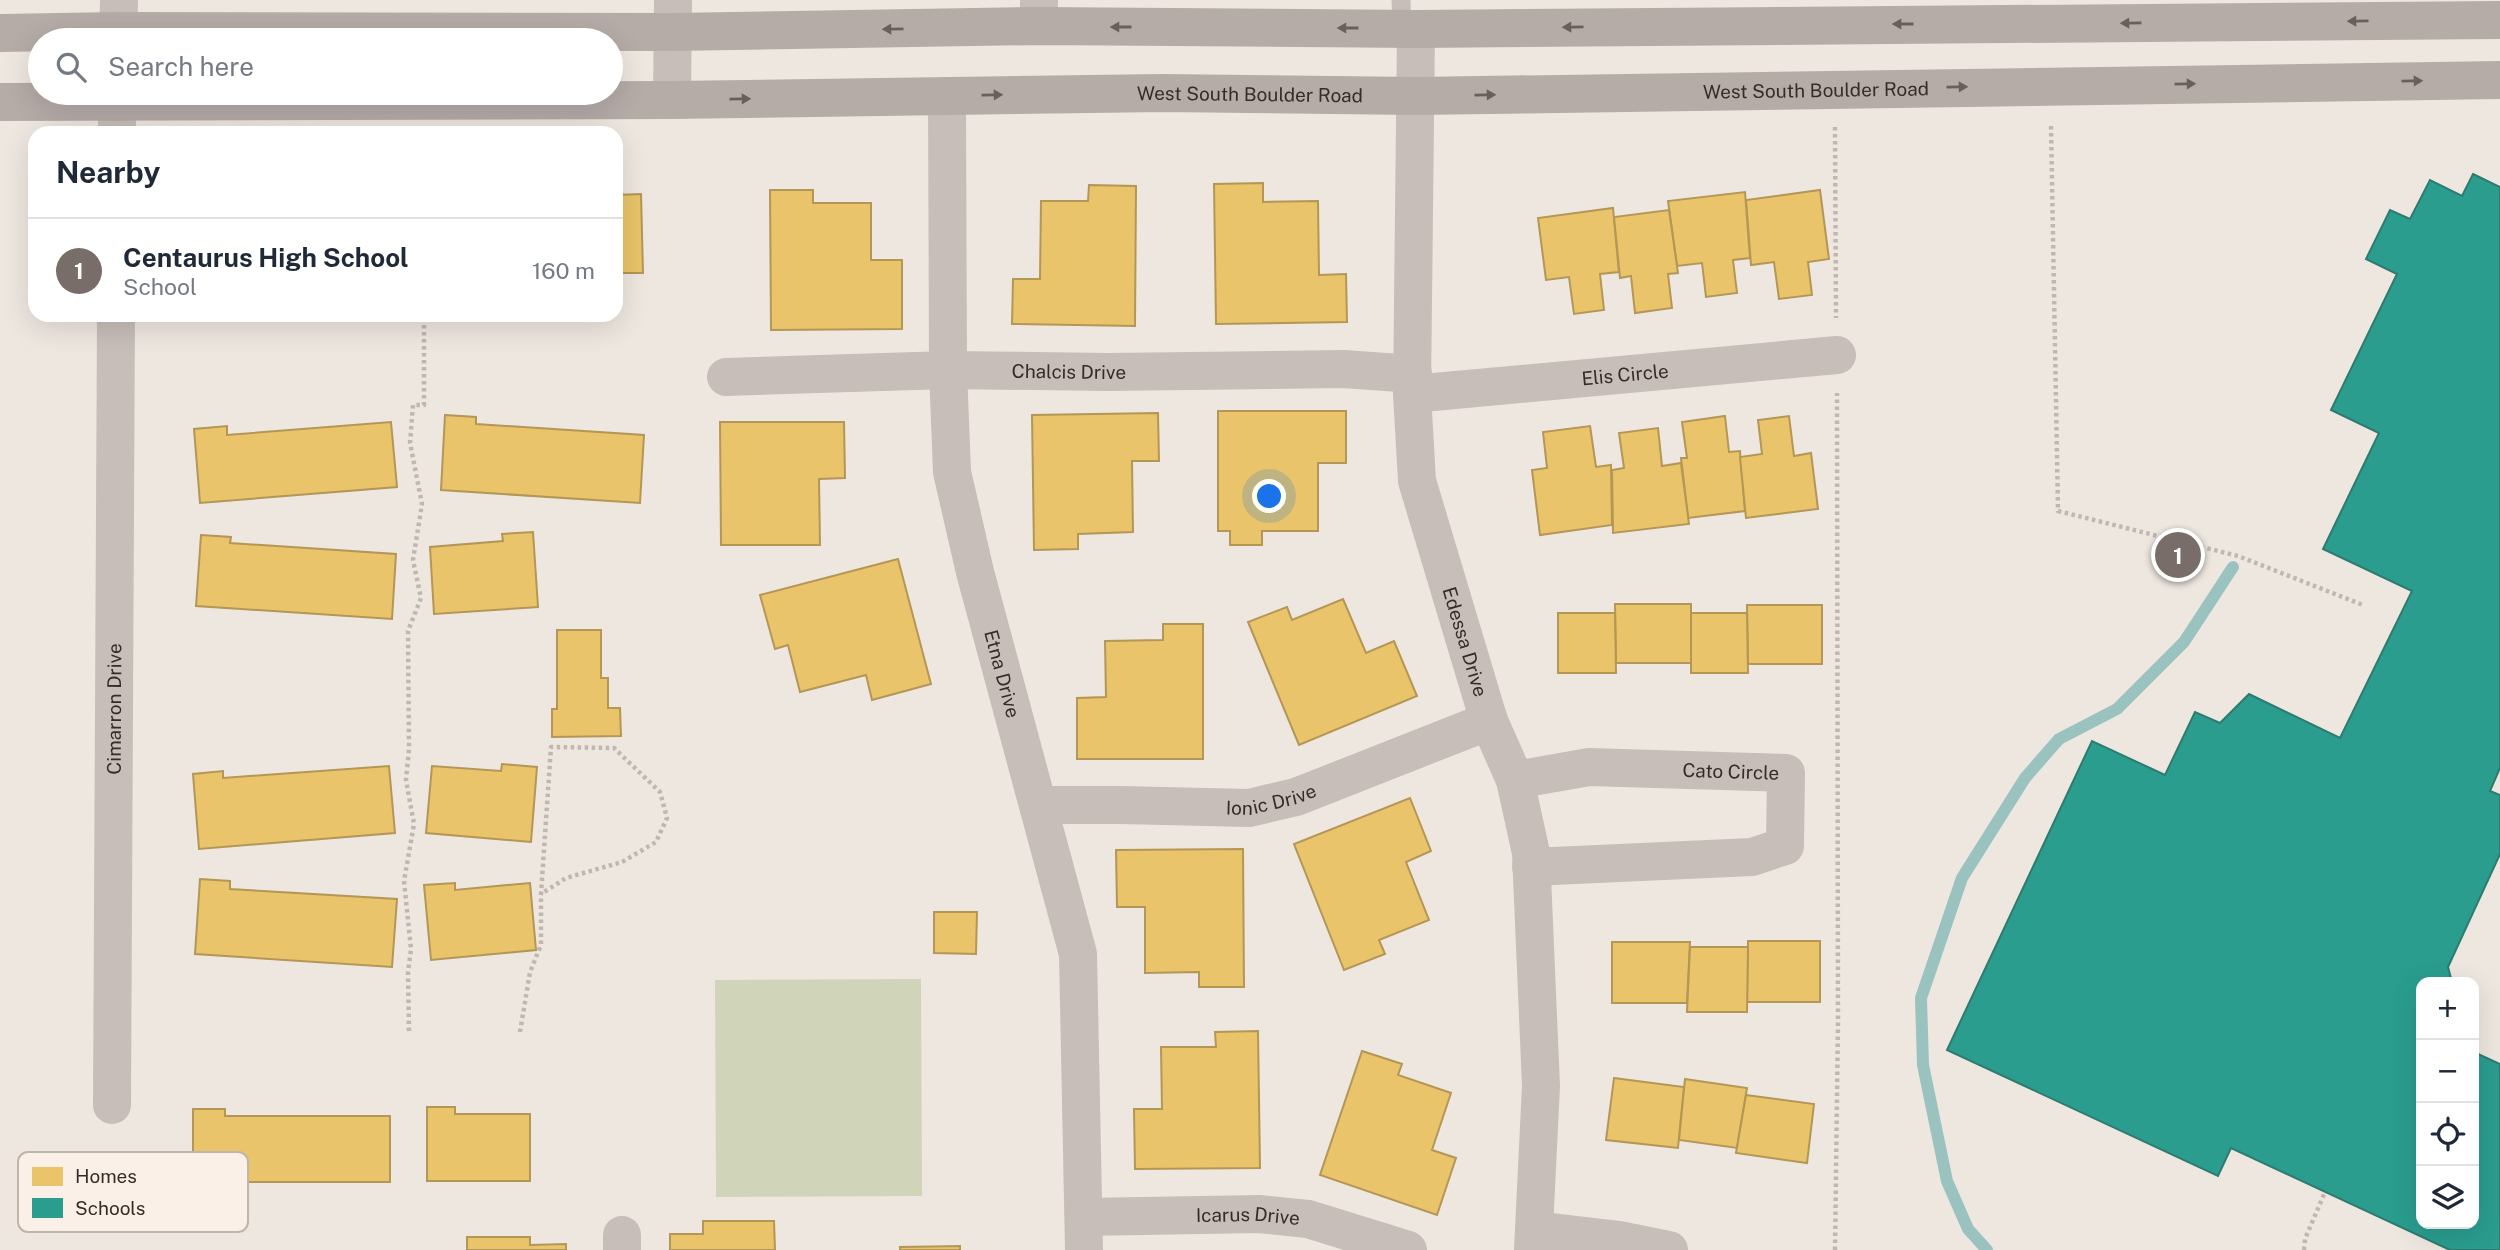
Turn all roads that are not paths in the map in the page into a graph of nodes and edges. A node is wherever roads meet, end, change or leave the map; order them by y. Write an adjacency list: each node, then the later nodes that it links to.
1 (1949, 12): 4 (main road, one-way to 4); 5 (main road, one-way to 1)
2 (1039, 13): 3 (main road, one-way to 3); 4 (main road, one-way to 2)
3 (673, 16): 6 (main road); 13 (street)
4 (1406, 19): 12 (street, Edessa Drive)
5 (2500, 19)
6 (118, 24): 7 (main road)
7 (66, 28)
8 (28, 31): 9 (main road)
9 (0, 33)
10 (2500, 80): 12 (main road, West South Boulder Road, one-way to 10)
11 (947, 96): 12 (main road, West South Boulder Road, one-way to 12); 13 (main road, West South Boulder Road, one-way to 11); 22 (street, Etna Drive)
12 (1416, 96): 24 (street, Edessa Drive)
13 (672, 100): 14 (main road, West South Boulder Road)
14 (623, 101)
15 (0, 102): 16 (main road, West South Boulder Road)
16 (28, 104)
17 (50, 105): 19 (main road, West South Boulder Road)
18 (364, 105): 19 (main road, West South Boulder Road)
19 (117, 109)
20 (116, 322): 29 (street, Cimarron Drive)
21 (1837, 355): 24 (street, Elis Circle)
22 (947, 370): 23 (street, Chalcis Drive); 24 (street, Chalcis Drive); 27 (street, Etna Drive)
23 (726, 377)
24 (1413, 384): 25 (street, Edessa Drive)
25 (1489, 721): 26 (street, Edessa Drive); 27 (street, Ionic Drive)
26 (1515, 780): 28 (street, Edessa Drive); 28 (street, Cato Circle)
27 (1039, 805): 30 (street, Etna Drive)
28 (1531, 867): 31 (street, Edessa Drive)
29 (112, 1105)
30 (1084, 1233): 32 (street, Icarus Drive)
31 (1534, 1240): 33 (street)
32 (1408, 1250)
33 (1669, 1250)

